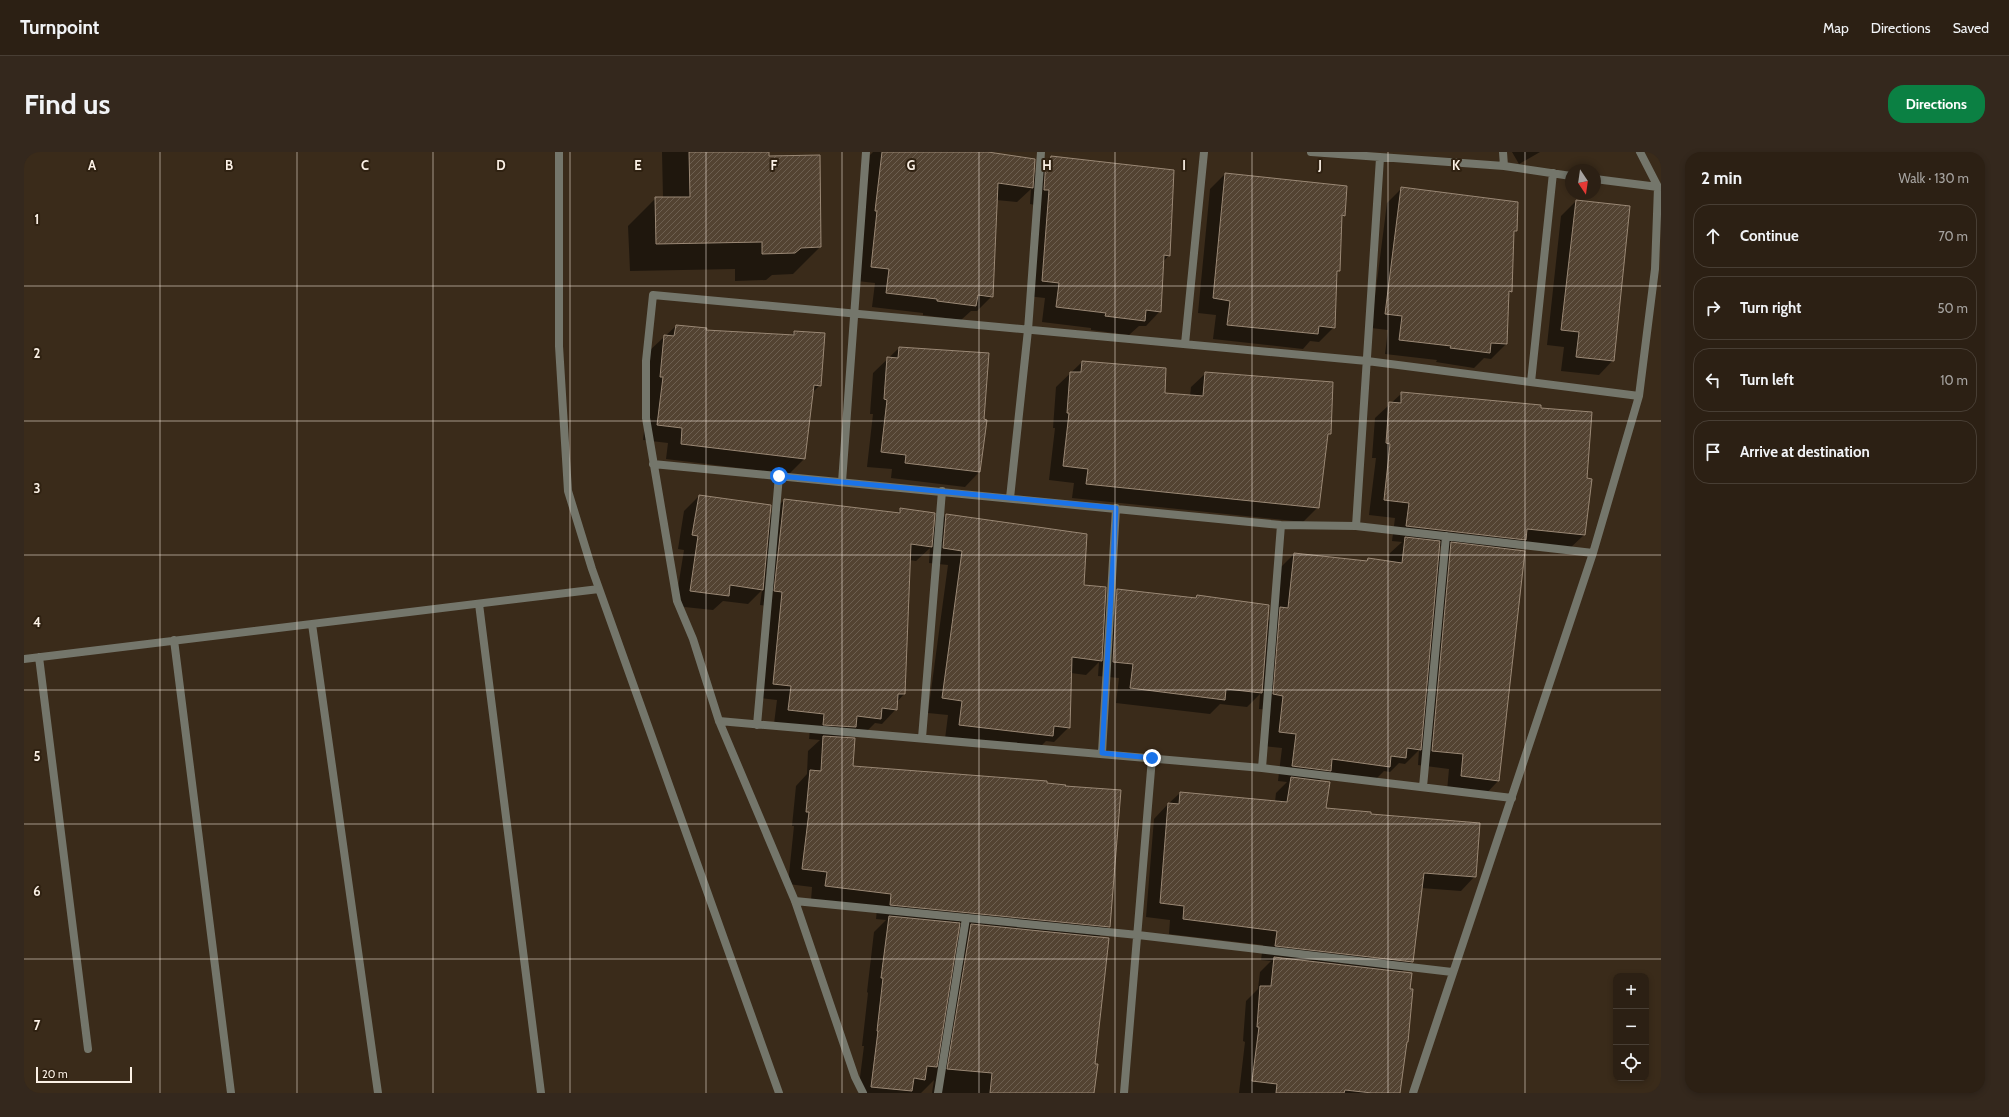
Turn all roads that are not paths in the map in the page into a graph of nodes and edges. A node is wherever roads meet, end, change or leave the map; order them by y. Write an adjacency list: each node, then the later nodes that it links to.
1 (559, 152): 31 (street)
2 (866, 152): 15 (street)
3 (1041, 152): 16 (street)
4 (1204, 152): 17 (street)
5 (1311, 152): 6 (street)
6 (1316, 152): 9 (street)
7 (1503, 152): 10 (street)
8 (1640, 152): 14 (street)
9 (1380, 158): 10 (street); 18 (street)
10 (1504, 166): 11 (street)
11 (1553, 174): 12 (street); 19 (street)
12 (1565, 175)
13 (1601, 180): 14 (street)
14 (1658, 187): 20 (street)
15 (854, 314): 16 (street); 21 (street); 23 (street)
16 (1028, 330): 17 (street); 25 (street)
17 (1185, 344): 18 (street)
18 (1367, 361): 19 (street); 28 (street)
19 (1531, 382): 20 (street)
20 (1639, 396): 30 (street)
21 (653, 464): 22 (street); 37 (street)
22 (779, 476): 23 (street); 38 (street)
23 (842, 482): 24 (street)
24 (942, 491): 25 (street); 39 (street)
25 (1010, 498): 26 (street)
26 (1116, 508): 27 (street); 40 (street)
27 (1281, 525): 28 (street); 42 (street)
28 (1356, 526): 29 (street)
29 (1446, 536): 30 (street); 43 (street)
30 (1593, 553): 44 (street)
31 (599, 589): 32 (street); 53 (street)
32 (479, 604): 33 (street); 52 (street)
33 (312, 624): 34 (street); 51 (street)
34 (174, 640): 35 (street); 50 (street)
35 (39, 657): 36 (street); 49 (street)
36 (24, 659)
37 (719, 721): 38 (street); 45 (street)
38 (757, 725): 39 (street)
39 (922, 738): 40 (street)
40 (1102, 753): 41 (street)
41 (1152, 758): 42 (street); 47 (street)
42 (1262, 768): 43 (street)
43 (1423, 787): 44 (street)
44 (1512, 798): 48 (street)
45 (795, 901): 46 (street); 54 (street)
46 (966, 918): 47 (street); 55 (street)
47 (1138, 935): 48 (street); 56 (street)
48 (1452, 972): 57 (street)
49 (88, 1049)
50 (230, 1093)
51 (378, 1093)
52 (541, 1093)
53 (779, 1093)
54 (863, 1093)
55 (938, 1093)
56 (1124, 1093)
57 (1413, 1093)

